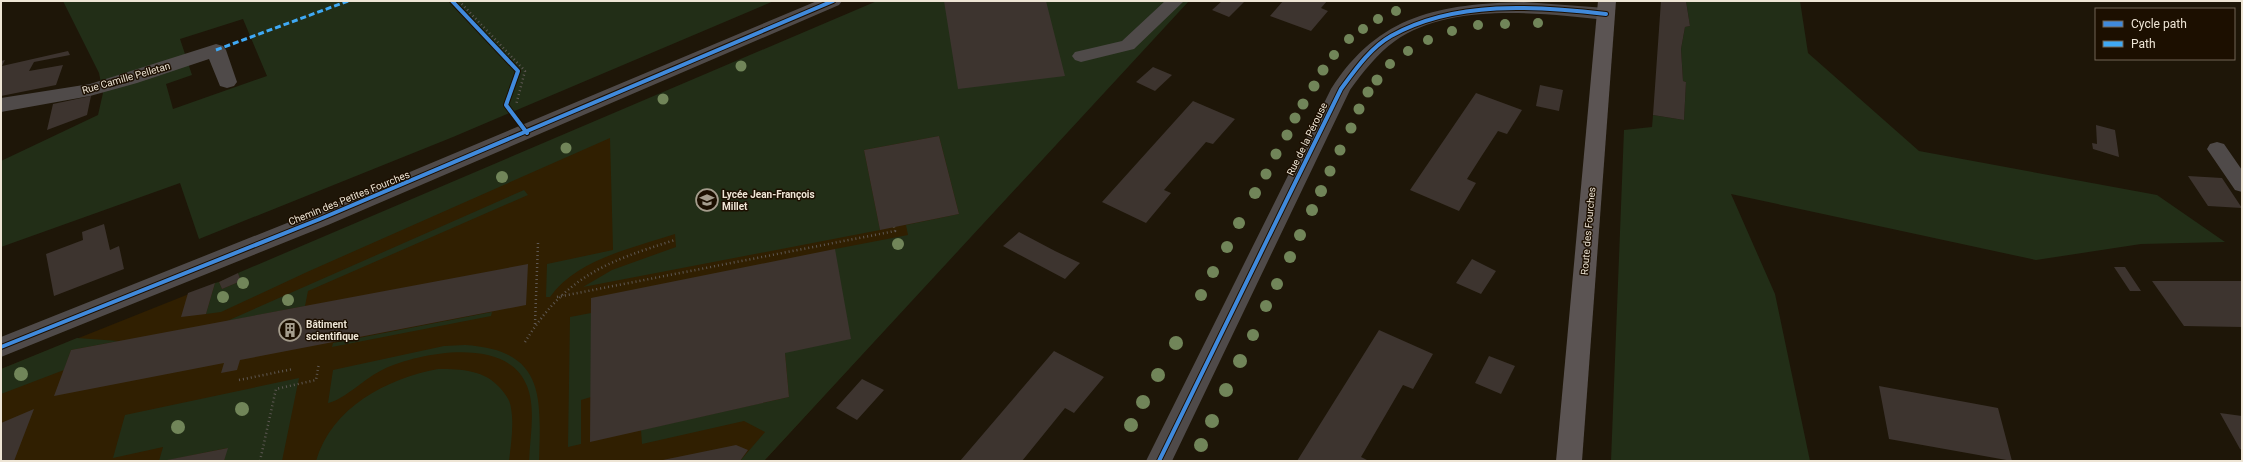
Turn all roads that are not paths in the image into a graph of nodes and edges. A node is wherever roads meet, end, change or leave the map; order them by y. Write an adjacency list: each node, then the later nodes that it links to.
1 (833, 1): 9 (street, Chemin des Petites Fourches)
2 (1175, 1): 4 (lane)
3 (1606, 8): 10 (street, Rue de la Pérouse); 11 (main road, Route des Fourches)
4 (1081, 56)
5 (227, 82): 6 (street, Rue Camille Pelletan)
6 (1, 105)
7 (2217, 149): 8 (lane)
8 (2242, 185)
9 (1, 346)
10 (1159, 461)
11 (1569, 461)

